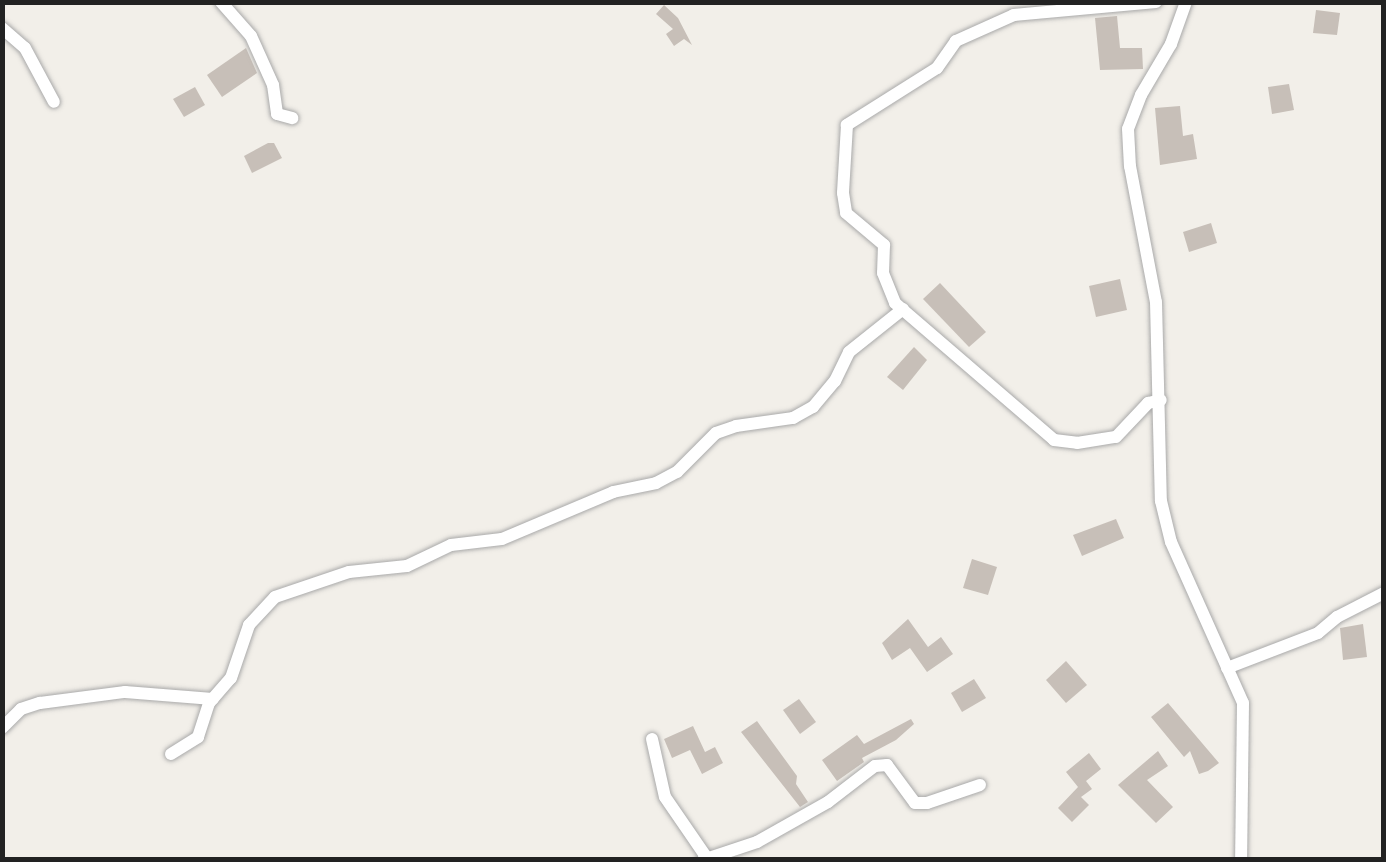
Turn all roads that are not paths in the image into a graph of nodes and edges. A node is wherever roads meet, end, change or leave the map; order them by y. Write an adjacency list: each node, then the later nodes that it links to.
1 (221, 2): 6 (street)
2 (1156, 2): 7 (street)
3 (1186, 2): 8 (street)
4 (2, 28): 5 (street)
5 (54, 102)
6 (292, 118)
7 (902, 309): 8 (street); 11 (street)
8 (1160, 400): 10 (street)
9 (1384, 594): 10 (street)
10 (1228, 668): 18 (street)
11 (213, 699): 12 (street); 14 (street)
12 (2, 728)
13 (652, 739): 17 (street)
14 (171, 754)
15 (980, 784): 16 (street)
16 (732, 856): 17 (street)
17 (705, 858)
18 (1240, 860)

